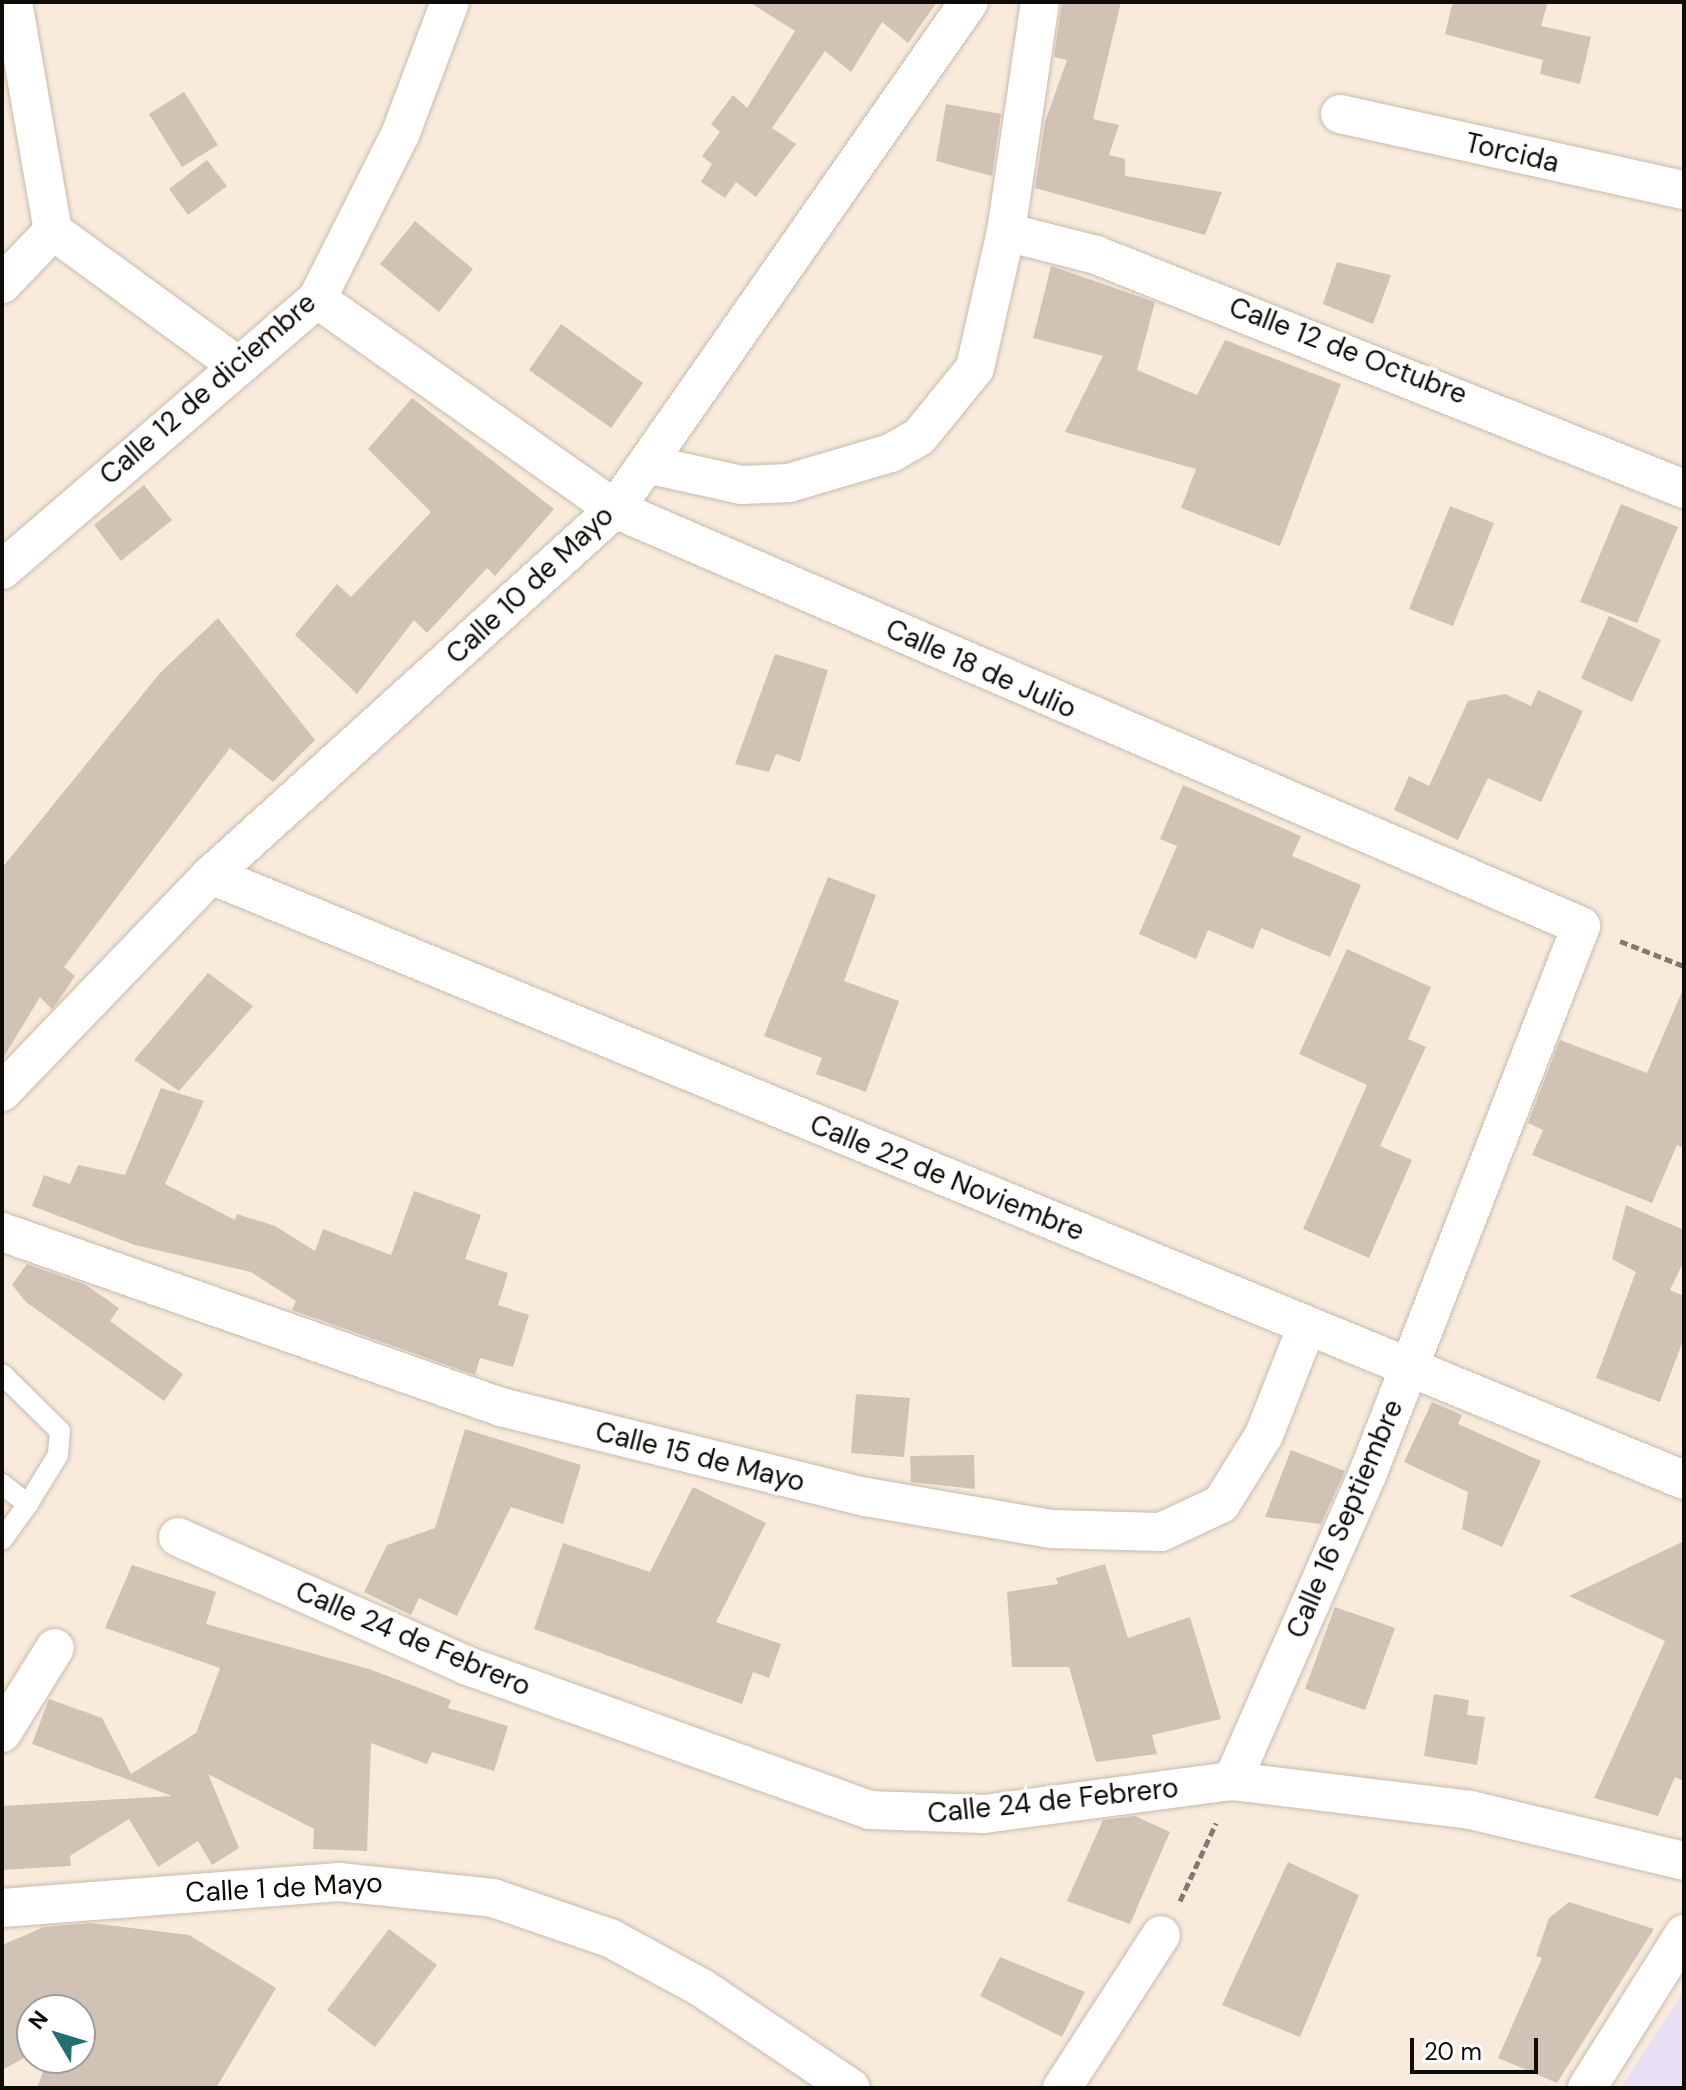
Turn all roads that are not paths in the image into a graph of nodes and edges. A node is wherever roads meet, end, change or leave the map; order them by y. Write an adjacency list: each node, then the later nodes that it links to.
1 (13, 2): 7 (street)
2 (450, 2): 10 (street, Calle 12 de diciembre)
3 (969, 2): 12 (street, Calle 10 de Mayo)
4 (1040, 2): 8 (street)
5 (1340, 114): 6 (street, Torcida)
6 (1684, 190)
7 (53, 231): 9 (street); 11 (street)
8 (1006, 232): 12 (street); 13 (street, Calle 12 de Octubre)
9 (2, 284)
10 (317, 299): 11 (street, Calle 12 de diciembre); 14 (street, Calle 18 de Julio)
11 (238, 366): 15 (street, Calle 12 de diciembre)
12 (651, 465): 14 (street, Calle 10 de Mayo)
13 (1684, 489)
14 (615, 509): 16 (street, Calle 10 de Mayo); 17 (street, Calle 18 de Julio)
15 (2, 570)
16 (211, 875): 18 (street, Calle 10 de Mayo); 20 (street, Calle 22 de Noviembre)
17 (1581, 926): 21 (street, Calle 16 Septiembre)
18 (2, 1092)
19 (2, 1232): 20 (street, Calle 15 de Mayo)
20 (1307, 1326): 21 (street, Calle 22 de Noviembre)
21 (1409, 1367): 23 (street, Calle 22 de Noviembre); 30 (street, Calle 16 Septiembre)
22 (2, 1374): 25 (lane)
23 (1684, 1480)
24 (2, 1484): 25 (lane)
25 (28, 1504): 27 (lane)
26 (178, 1537): 30 (street, Calle 24 de Febrero)
27 (2, 1540)
28 (55, 1648): 29 (street)
29 (2, 1733)
30 (1232, 1781): 31 (street, Calle 24 de Febrero)
31 (1684, 1861)
32 (2, 1908): 35 (street, Calle 1 de Mayo)
33 (1684, 1934): 37 (street)
34 (1161, 1935): 36 (street)
35 (851, 2088)
36 (1062, 2088)
37 (1587, 2088)

